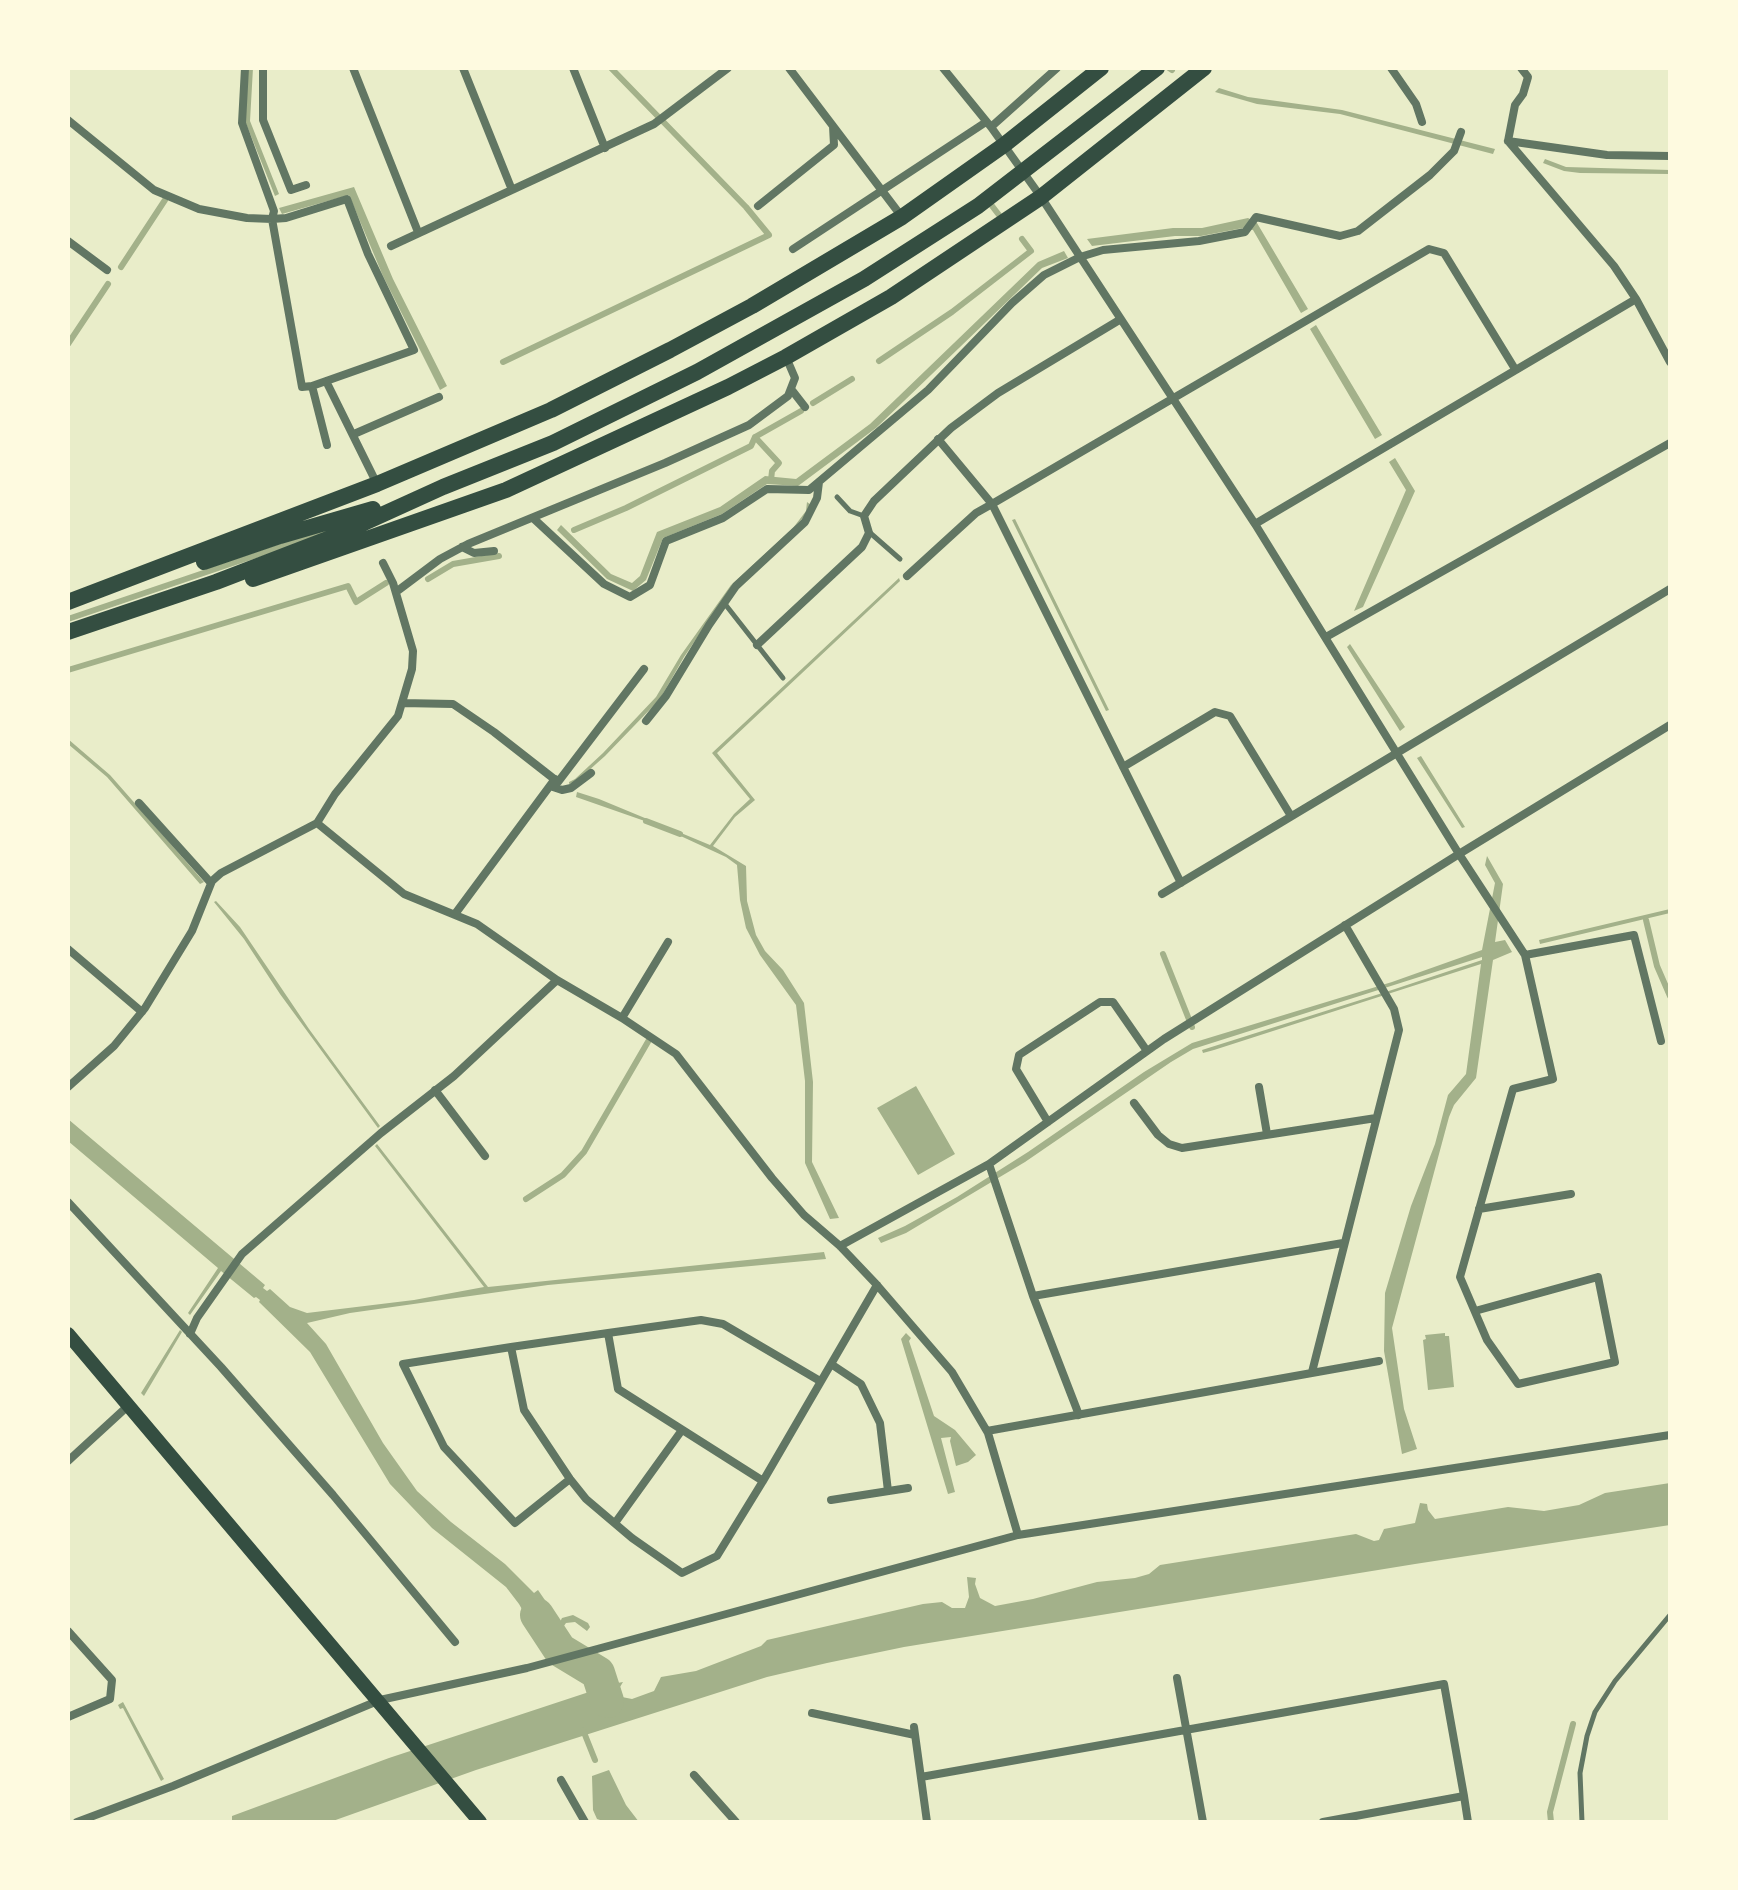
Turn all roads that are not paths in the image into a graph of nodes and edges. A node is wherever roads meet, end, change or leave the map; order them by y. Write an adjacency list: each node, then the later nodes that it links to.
1 (245, 68): 30 (street)
2 (263, 68): 24 (street)
3 (353, 68): 31 (street)
4 (463, 68): 25 (street)
5 (573, 68): 22 (street)
6 (728, 68): 22 (street)
7 (789, 68): 18 (street)
8 (943, 68): 17 (street)
9 (1057, 68): 17 (street)
10 (1101, 68): 21 (highway)
11 (1157, 68): 54 (highway)
12 (1204, 68): 27 (highway)
13 (1391, 68): 16 (street)
14 (1521, 68): 20 (street)
15 (68, 120): 30 (street)
16 (1422, 122)
17 (988, 124): 21 (street); 26 (street)
18 (833, 126): 26 (street); 28 (street)
19 (1461, 132): 35 (street)
20 (1508, 141): 23 (street); 37 (street)
21 (1004, 145): 27 (street); 29 (highway)
22 (605, 148): 25 (street)
23 (1670, 156)
24 (306, 185)
25 (512, 190): 31 (street)
26 (882, 192): 29 (street); 34 (street)
27 (1041, 197): 35 (street); 39 (highway)
28 (758, 206)
29 (902, 217): 53 (highway)
30 (272, 219): 42 (street); 43 (street)
31 (418, 232): 33 (street)
32 (68, 241): 36 (street)
33 (391, 246)
34 (793, 249)
35 (1080, 257): 38 (street); 52 (street)
36 (107, 270)
37 (1636, 299): 40 (street); 41 (street)
38 (1121, 319): 46 (street); 49 (street)
39 (786, 357): 44 (street); 66 (highway)
40 (1670, 362)
41 (1515, 369): 46 (street); 59 (street)
42 (326, 381): 43 (street); 48 (street)
43 (312, 386): 51 (street)
44 (791, 389): 47 (street); 58 (street)
45 (439, 397): 48 (street)
46 (1174, 399): 56 (street); 59 (street)
47 (805, 407)
48 (354, 434): 53 (street)
49 (938, 439): 56 (street); 57 (street)
50 (1670, 443): 72 (street)
51 (327, 445)
52 (819, 481): 58 (street); 70 (street)
53 (377, 484): 69 (highway)
54 (443, 487): 66 (highway); 69 (highway)
55 (837, 497): 57 (lane)
56 (992, 504): 65 (street); 80 (street)
57 (864, 516): 60 (street)
58 (533, 518): 61 (street)
59 (1255, 524): 72 (street)
60 (868, 531): 63 (lane); 73 (street)
61 (462, 547): 62 (street); 68 (street)
62 (494, 551)
63 (900, 559)
64 (383, 563): 68 (street)
65 (907, 576)
66 (216, 582): 71 (highway)
67 (1670, 589): 79 (street)
68 (396, 592): 76 (street)
69 (68, 603)
70 (724, 603): 73 (lane); 77 (street)
71 (68, 632)
72 (1326, 637): 79 (street)
73 (757, 645): 75 (lane)
74 (644, 669): 82 (street)
75 (783, 678)
76 (402, 703): 82 (street); 85 (street)
77 (646, 721)
78 (1670, 725): 86 (street)
79 (1396, 753): 84 (street); 86 (street)
80 (1123, 767): 84 (street); 88 (street)
81 (591, 773): 82 (street)
82 (552, 782): 90 (street)
83 (139, 803): 87 (street)
84 (1291, 816): 88 (street)
85 (317, 823): 87 (street); 90 (street)
86 (1459, 854): 91 (street); 94 (street)
87 (211, 883): 96 (street)
88 (1181, 883): 89 (street)
89 (1162, 894)
90 (455, 914): 95 (street)
91 (1345, 925): 99 (street); 104 (street)
92 (668, 942): 97 (street)
93 (68, 949): 96 (street)
94 (1525, 955): 98 (street); 111 (street)
95 (557, 980): 97 (street); 102 (street)
96 (142, 1012): 100 (street)
97 (622, 1018): 113 (street)
98 (1661, 1041)
99 (1147, 1051): 105 (street); 105 (street)
100 (68, 1087)
101 (1259, 1087): 106 (street)
102 (435, 1090): 107 (street); 119 (street)
103 (1134, 1103): 106 (street)
104 (1376, 1118): 106 (street); 112 (street)
105 (1048, 1122): 108 (street)
106 (1267, 1134)
107 (485, 1156)
108 (989, 1164): 113 (street); 115 (street)
109 (1571, 1194): 111 (street)
110 (68, 1202): 119 (street)
111 (1479, 1209): 116 (street)
112 (1343, 1243): 115 (street); 123 (street)
113 (840, 1246): 114 (street)
114 (877, 1285): 122 (street); 128 (street)
115 (1033, 1296): 126 (street)
116 (1475, 1311): 116 (street)
117 (608, 1333): 120 (street); 124 (street); 127 (street)
118 (68, 1334): 125 (main road)
119 (190, 1334): 140 (street)
120 (511, 1347): 131 (street); 131 (street)
121 (1379, 1361): 123 (street)
122 (831, 1364): 124 (street); 134 (street)
123 (1312, 1372): 126 (street)
124 (820, 1381): 132 (street)
125 (129, 1405): 130 (street); 142 (main road)
126 (1079, 1415): 128 (street)
127 (682, 1430): 132 (street); 136 (street)
128 (987, 1431): 137 (street)
129 (1670, 1435): 137 (street)
130 (68, 1461)
131 (570, 1479): 136 (street)
132 (763, 1481): 136 (street)
133 (908, 1488): 134 (street)
134 (888, 1491): 135 (street)
135 (831, 1500)
136 (615, 1523)
137 (1018, 1535): 142 (street)
138 (1670, 1615): 158 (lane)
139 (68, 1631): 144 (street)
140 (455, 1642)
141 (1177, 1678): 145 (street)
142 (380, 1700): 150 (street); 151 (main road)
143 (812, 1713): 147 (street)
144 (68, 1717)
145 (1186, 1728): 147 (street); 149 (street); 155 (street)
146 (694, 1775): 153 (street)
147 (921, 1777): 154 (street)
148 (561, 1780): 152 (street)
149 (1464, 1796): 156 (street); 157 (street)
150 (77, 1822)
151 (480, 1822)
152 (585, 1822)
153 (736, 1822)
154 (927, 1822)
155 (1203, 1822)
156 (1323, 1822)
157 (1468, 1822)
158 (1582, 1822)

